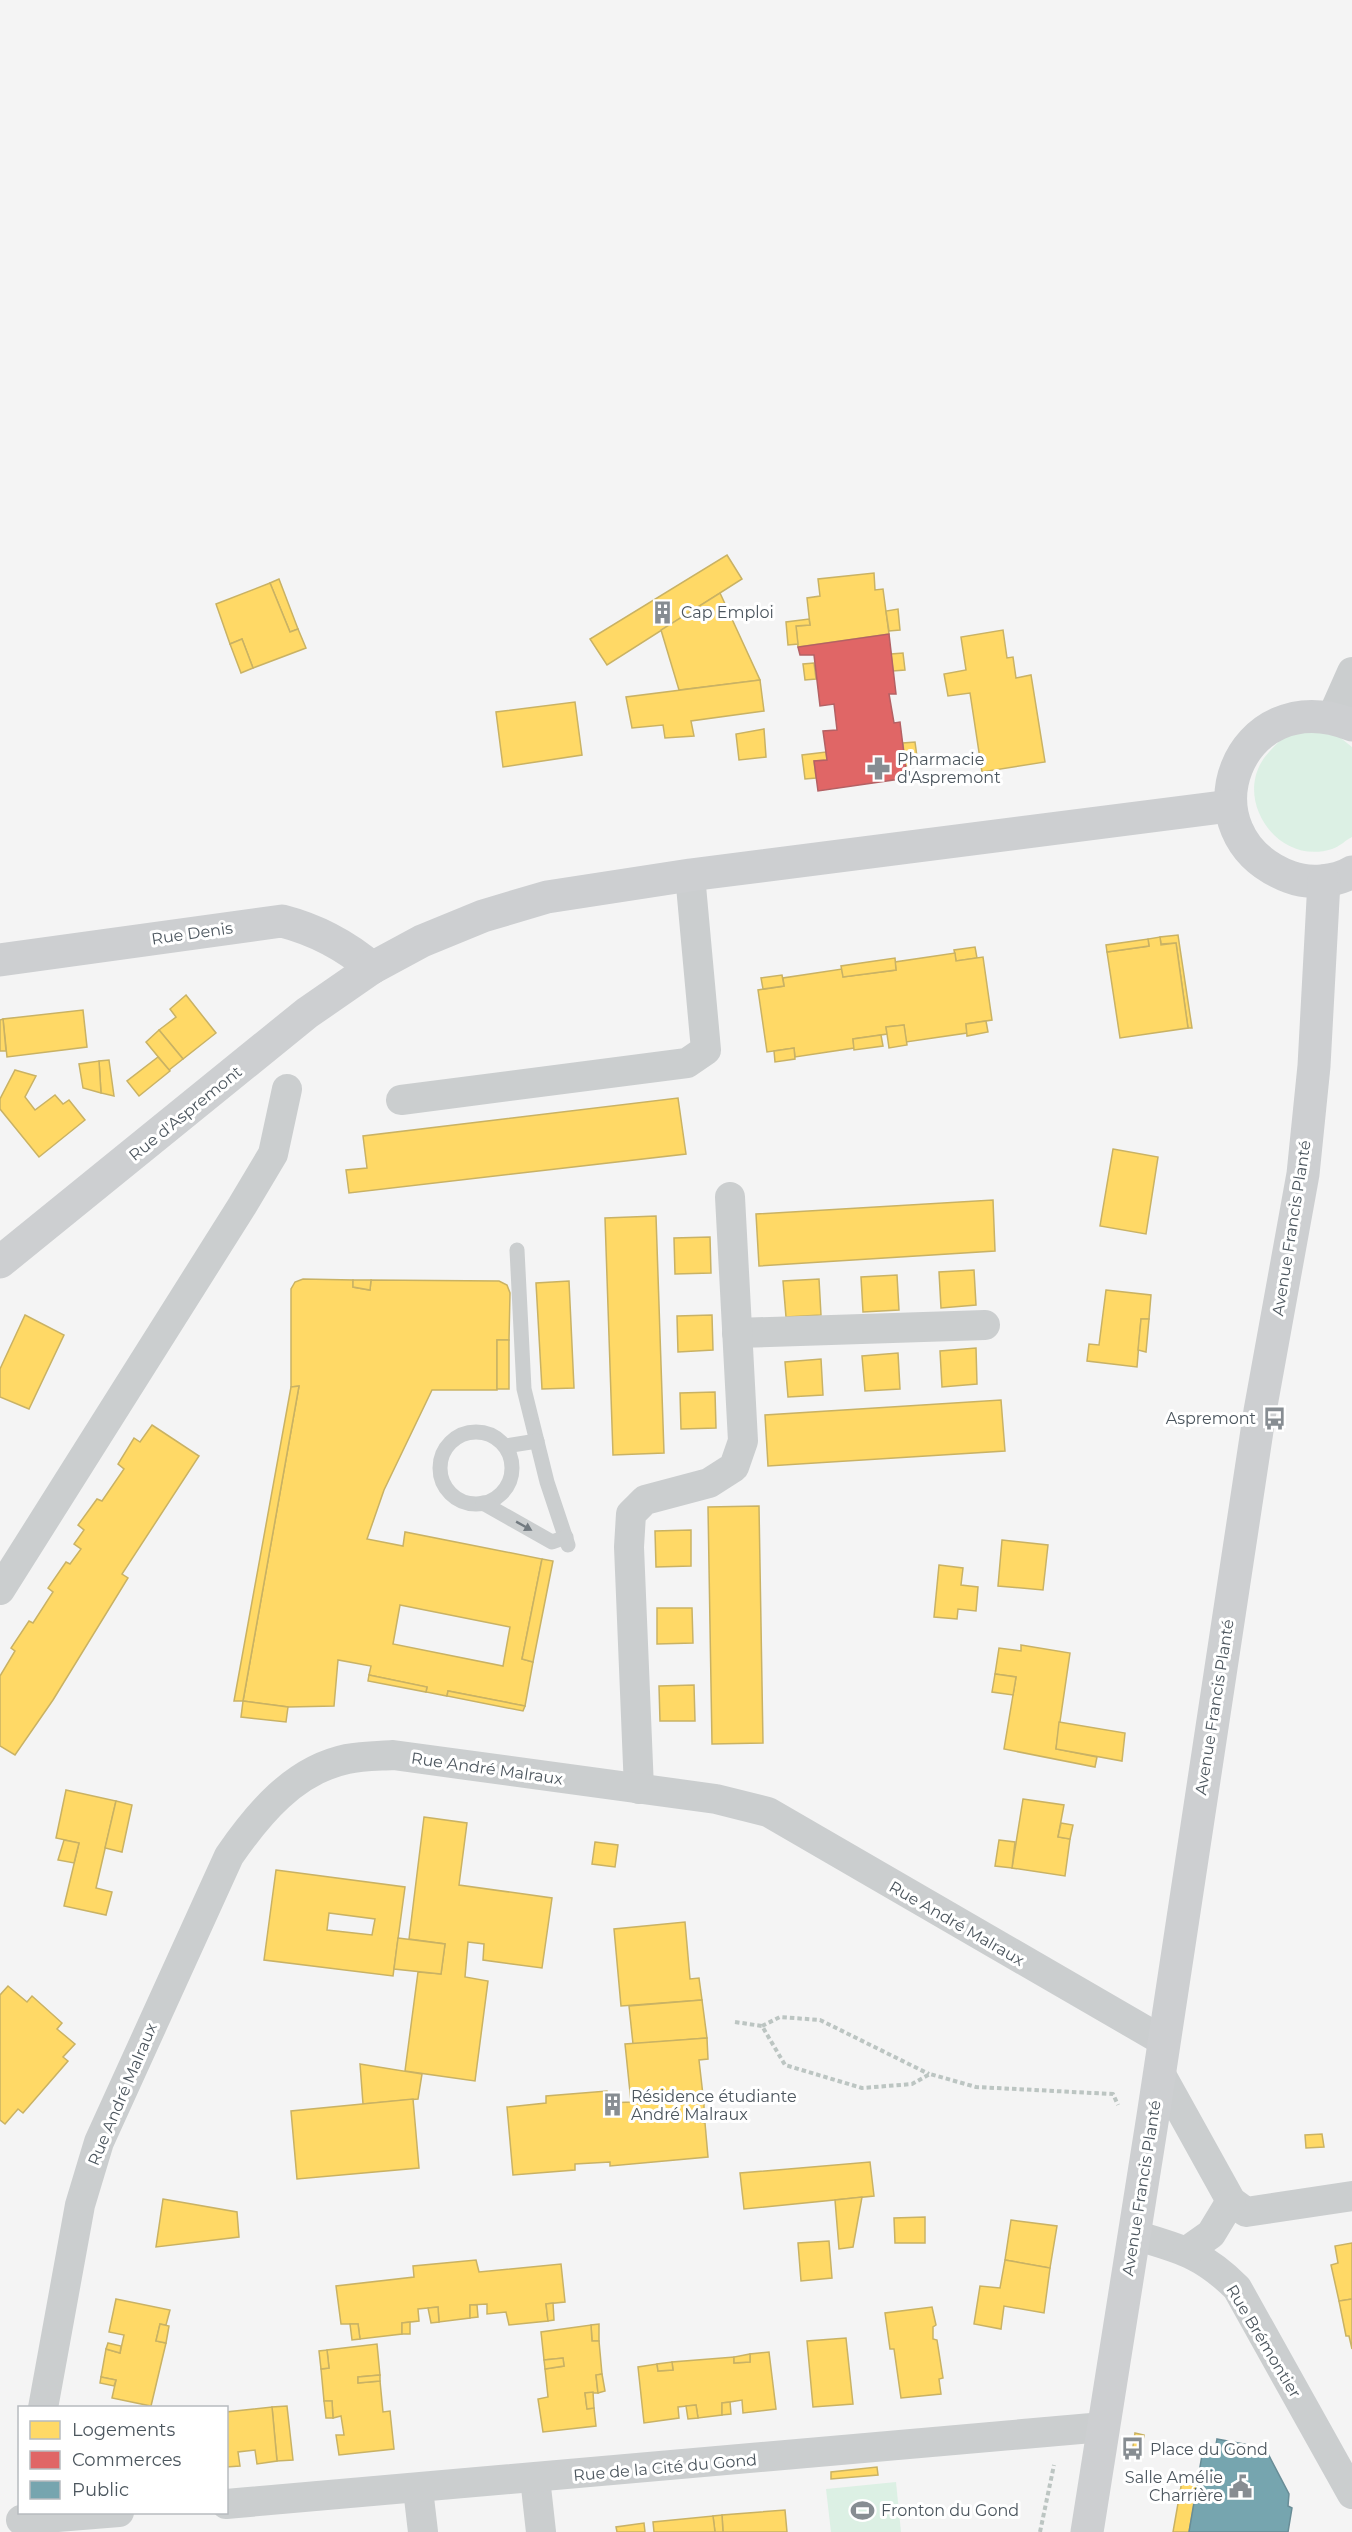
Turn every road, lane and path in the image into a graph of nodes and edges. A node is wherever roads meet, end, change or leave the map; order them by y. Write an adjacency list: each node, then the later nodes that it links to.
1 (1352, 672): 2 (street)
2 (1342, 721): 3 (street)
3 (1230, 806): 4 (street, Rue d'Aspremont); 5 (street)
4 (690, 875): 7 (street, Rue d'Aspremont); 9 (street)
5 (1338, 876): 22 (street, Avenue Francis Planté)
6 (0, 960): 7 (street, Rue Denis)
7 (372, 968): 12 (street, Rue d'Aspremont)
8 (287, 1089): 18 (street)
9 (401, 1100)
10 (730, 1197): 14 (street)
11 (517, 1250): 15 (lane)
12 (0, 1262)
13 (985, 1325): 14 (street)
14 (737, 1333): 19 (street)
15 (537, 1441): 16 (lane); 17 (lane, one-way to 15)
16 (506, 1446): 17 (lane); 17 (lane)
17 (483, 1503)
18 (0, 1590)
19 (639, 1789): 22 (street, Rue André Malraux); 29 (street, Rue André Malraux)
20 (735, 2022): 21 (path)
21 (762, 2026): 23 (path); 23 (path)
22 (1162, 2057): 24 (street, Avenue Francis Planté); 26 (street)
23 (930, 2074): 24 (path)
24 (1154, 2116): 27 (street, Avenue Francis Planté)
25 (1352, 2196): 26 (street)
26 (1230, 2201): 28 (street)
27 (1134, 2235): 28 (street, Rue Brémontier); 30 (street, Avenue Francis Planté)
28 (1187, 2251): 33 (street, Rue Brémontier)
29 (43, 2406)
30 (1089, 2428): 31 (street, Rue de la Cité du Gond); 39 (path); 40 (street, Avenue Francis Planté)
31 (535, 2478): 32 (street, Rue de la Cité du Gond); 38 (street)
32 (418, 2489): 34 (street, Rue de la Cité du Gond); 37 (street)
33 (1352, 2494)
34 (228, 2504)
35 (99, 2514): 36 (street)
36 (21, 2522)
37 (423, 2532)
38 (541, 2532)
39 (1040, 2532)
40 (1087, 2532)

